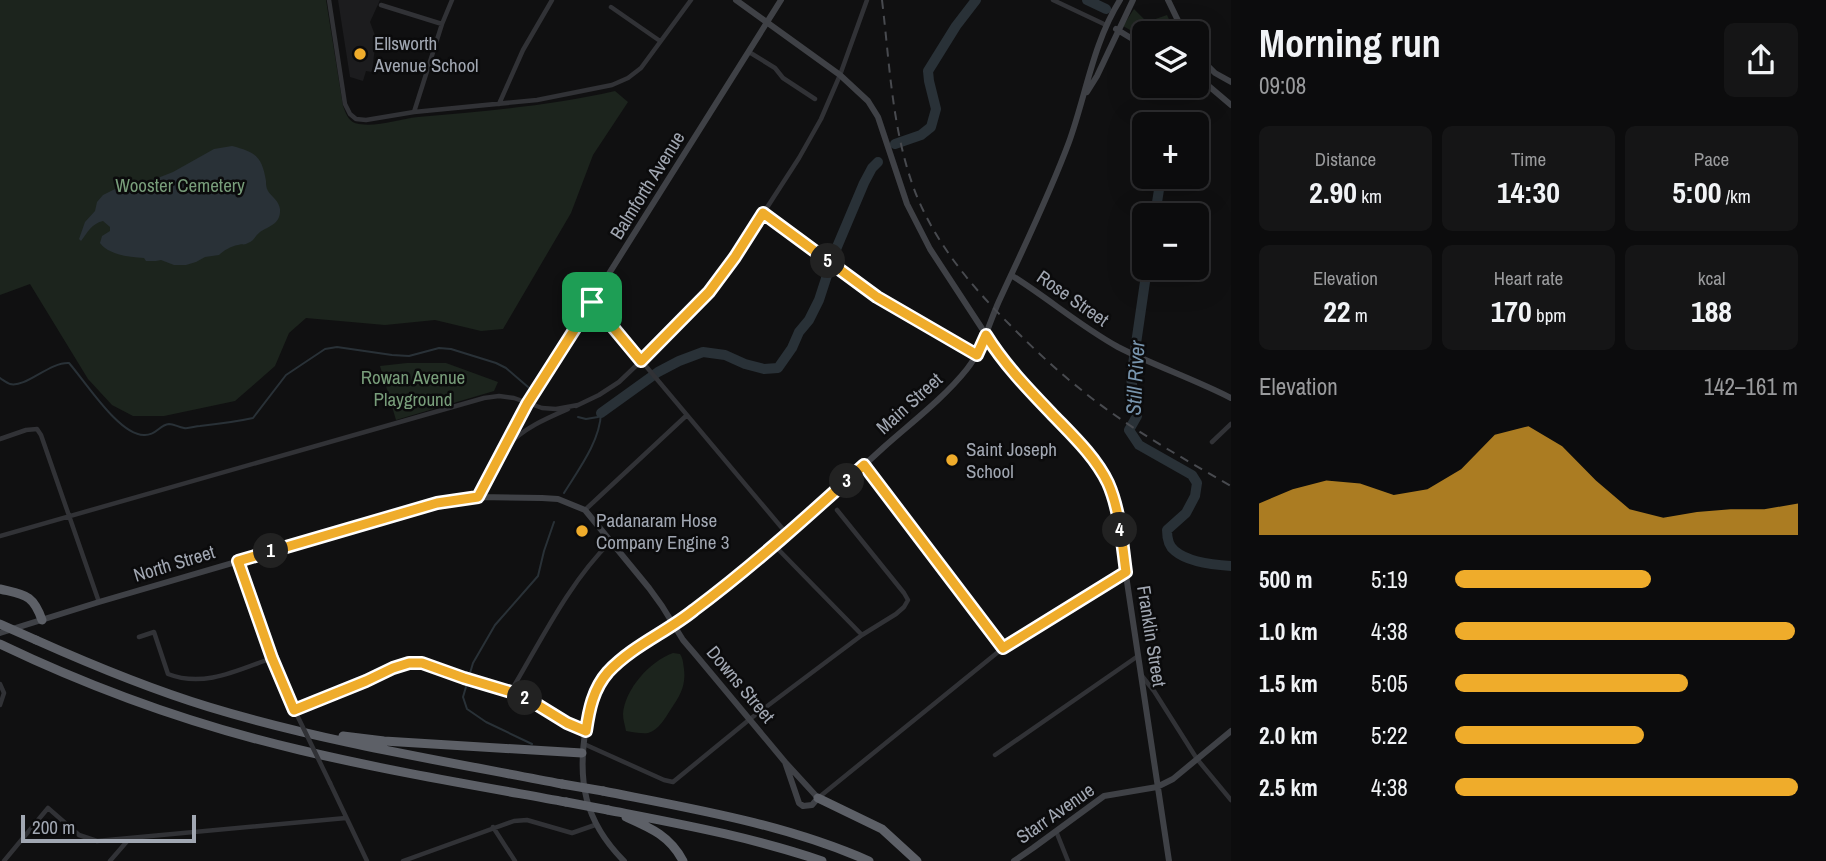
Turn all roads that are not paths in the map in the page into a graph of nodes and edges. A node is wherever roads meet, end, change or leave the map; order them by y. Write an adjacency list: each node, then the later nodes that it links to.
1 (329, 0): 30 (street)
2 (452, 0): 16 (street)
3 (552, 0): 28 (street)
4 (691, 0): 20 (street)
5 (736, 0): 15 (main road, Franklin Street)
6 (781, 0): 15 (main road, Balmforth Avenue)
7 (867, 0): 23 (street)
8 (1054, 0): 17 (street)
9 (1120, 0): 17 (main road, Main Street)
10 (1133, 0): 18 (main road, Main Street)
11 (1168, 0): 14 (main road)
12 (381, 5): 16 (street)
13 (611, 7): 20 (street)
14 (1178, 21)
15 (768, 22): 21 (main road, Balmforth Avenue); 23 (main road, Franklin Street)
16 (442, 24): 30 (street)
17 (1107, 26): 18 (main road); 26 (main road, Main Street)
18 (1118, 30): 19 (main road); 26 (main road, Main Street)
19 (1132, 39)
20 (660, 41): 28 (street)
21 (748, 52): 27 (street); 33 (main road, Balmforth Avenue)
22 (1209, 68): 24 (main road)
23 (841, 75): 31 (street); 34 (main road, Franklin Street)
24 (1231, 82)
25 (1209, 86): 29 (main road)
26 (1085, 94): 32 (main road, Main Street)
27 (815, 99)
28 (499, 104): 30 (street)
29 (1231, 105)
30 (414, 112)
31 (763, 213): 35 (street); 36 (street)
32 (1011, 275): 34 (main road, Main Street); 37 (main road, Rose Street)
33 (592, 302): 36 (street); 38 (main road, Balmforth Avenue)
34 (986, 335): 35 (main road, Main Street); 55 (main road, Franklin Street)
35 (977, 355): 45 (main road, Main Street)
36 (641, 361): 39 (street); 40 (street)
37 (1229, 396)
38 (527, 404): 39 (street); 44 (main road, Balmforth Avenue); 49 (street)
39 (578, 405): 44 (street)
40 (687, 415): 47 (street); 50 (street)
41 (1231, 424): 43 (street)
42 (0, 439): 49 (street)
43 (1212, 442)
44 (502, 452): 46 (main road, Balmforth Avenue)
45 (864, 465): 50 (main road, Main Street); 65 (street)
46 (478, 497): 47 (main road, North Street); 54 (main road, North Street)
47 (585, 510): 52 (main road, North Street)
48 (837, 510): 62 (street)
49 (69, 516): 51 (street); 57 (street)
50 (787, 534): 53 (main road, Main Street)
51 (0, 536)
52 (611, 541): 60 (main road, North Street); 70 (street)
53 (774, 545): 60 (main road, Main Street); 62 (street)
54 (238, 561): 57 (main road, North Street); 67 (street)
55 (1126, 572): 65 (street); 66 (main road, Franklin Street)
56 (0, 589): 58 (highway)
57 (99, 602): 58 (main road, North Street)
58 (41, 620): 61 (main road, North Street)
59 (0, 624): 74 (highway, bridge)
60 (675, 625): 73 (main road, Downs Street); 75 (main road, Main Street)
61 (0, 633)
62 (862, 635): 73 (street)
63 (139, 637): 67 (street)
64 (4, 646): 84 (highway, bridge)
65 (1003, 648): 82 (street)
66 (1139, 655): 68 (main road, Franklin Street); 78 (street)
67 (272, 658): 72 (street)
68 (1142, 676): 79 (street); 81 (main road, Franklin Street)
69 (0, 684): 71 (street)
70 (511, 692): 72 (street); 75 (street)
71 (0, 705)
72 (295, 711): 85 (street, bridge)
73 (750, 719): 77 (street); 80 (main road, Downs Street)
74 (267, 724): 77 (highway); 98 (highway, bridge)
75 (586, 731): 77 (main road, Main Street)
76 (1231, 731): 79 (main road)
77 (583, 748): 86 (main road, Main Street)
78 (995, 755)
79 (1197, 759): 81 (main road); 83 (street)
80 (785, 762): 82 (main road, Downs Street); 82 (main road, Downs Street)
81 (1157, 787): 88 (main road, Starr Avenue); 102 (main road, Franklin Street)
82 (818, 798): 99 (highway)
83 (1231, 800)
84 (608, 810): 96 (highway); 97 (highway)
85 (346, 818): 89 (street); 92 (street)
86 (596, 825): 87 (street); 95 (main road, Main Street)
87 (493, 827): 93 (street); 94 (street)
88 (1056, 831): 100 (main road, Starr Avenue); 101 (street)
89 (130, 838): 90 (street); 91 (street)
90 (5, 861)
91 (110, 861)
92 (367, 861)
93 (403, 861)
94 (514, 861)
95 (624, 861)
96 (684, 861)
97 (822, 861)
98 (869, 861)
99 (917, 861)
100 (1014, 861)
101 (1068, 861)
102 (1169, 861)

